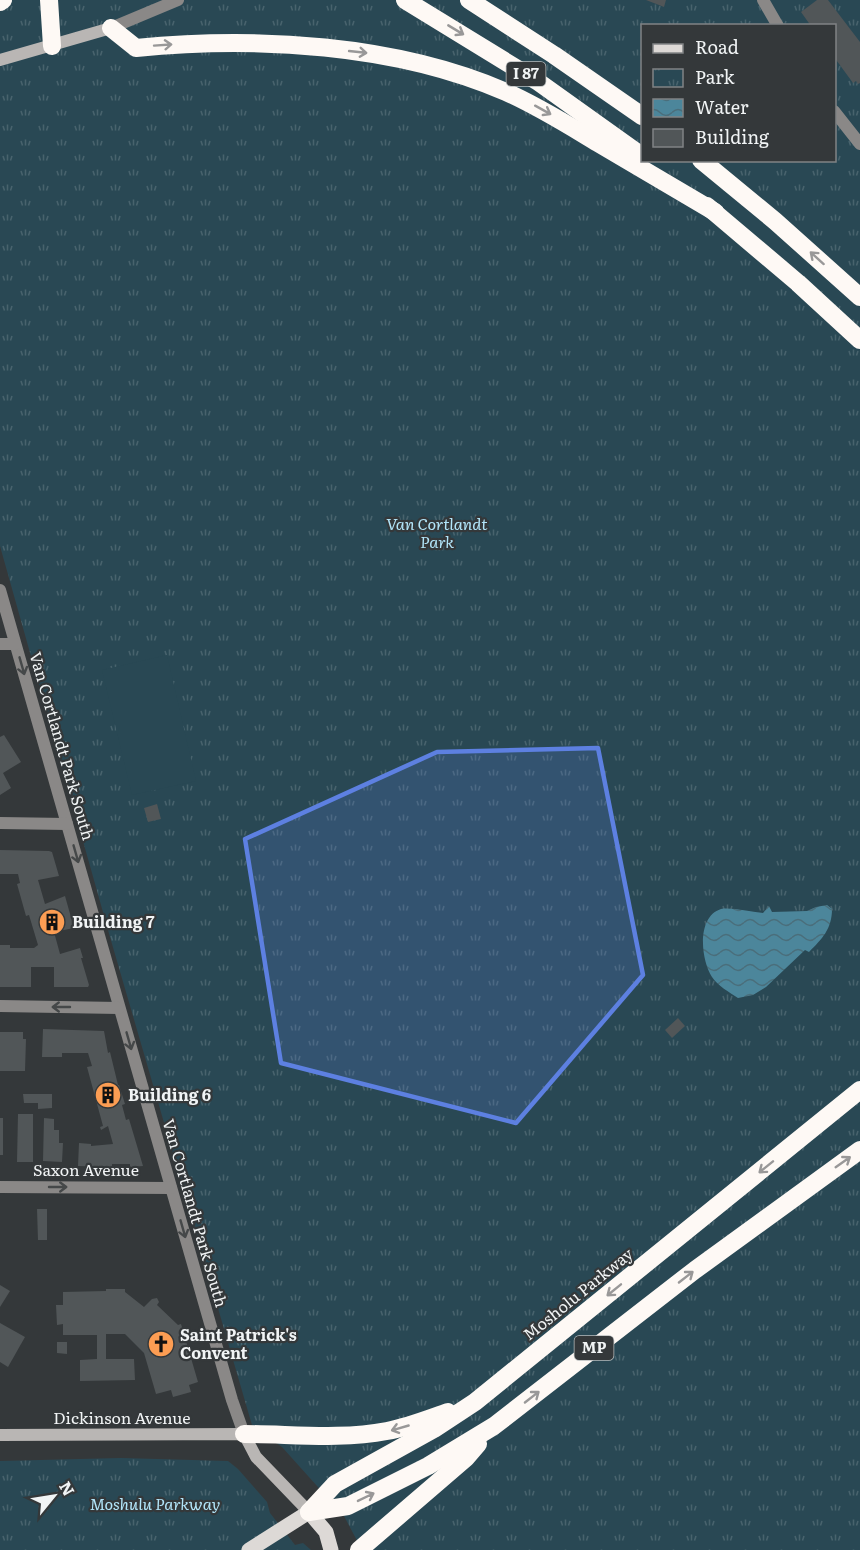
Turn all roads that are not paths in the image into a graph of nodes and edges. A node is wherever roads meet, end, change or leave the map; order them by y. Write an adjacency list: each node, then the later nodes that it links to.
1 (49, 0): 8 (highway)
2 (178, 0): 7 (street)
3 (405, 0): 13 (highway, I 87, one-way to 13)
4 (469, 0): 11 (highway, I 87)
5 (763, 0): 6 (street)
6 (777, 24)
7 (111, 28): 8 (main road); 16 (highway, one-way to 16)
8 (52, 45): 9 (main road)
9 (0, 60)
10 (836, 114): 12 (street)
11 (641, 115)
12 (860, 144)
13 (641, 155)
14 (652, 162): 16 (highway)
15 (703, 162): 17 (highway, one-way to 15)
16 (715, 212): 18 (highway)
17 (860, 297)
18 (860, 340)
19 (0, 590): 21 (street, Van Cortlandt Park South)
20 (0, 644): 21 (street)
21 (15, 644): 23 (street, Van Cortlandt Park South, one-way to 23)
22 (0, 823): 23 (street)
23 (67, 824): 25 (street, Van Cortlandt Park South, one-way to 25)
24 (0, 1006): 25 (street, one-way to 24)
25 (119, 1008): 29 (street, Van Cortlandt Park South, one-way to 29)
26 (860, 1090): 30 (highway, Mosholu Parkway / MP, one-way to 30)
27 (860, 1150): 31 (highway, Mosholu Parkway / MP, one-way to 27)
28 (0, 1186): 29 (street, Saxon Avenue, one-way to 29)
29 (171, 1188): 32 (street, Van Cortlandt Park South, one-way to 32)
30 (475, 1402): 32 (highway, one-way to 32); 34 (highway, Mosholu Parkway / MP)
31 (494, 1426): 34 (highway, Mosholu Parkway / MP, one-way to 31); 37 (highway)
32 (244, 1434): 33 (main road, Dickinson Avenue); 34 (main road, Van Cortlandt Park South)
33 (0, 1435)
34 (309, 1512): 35 (main road, Mosholu Parkway / MP); 36 (main road)
35 (249, 1550)
36 (331, 1550)
37 (358, 1550)

